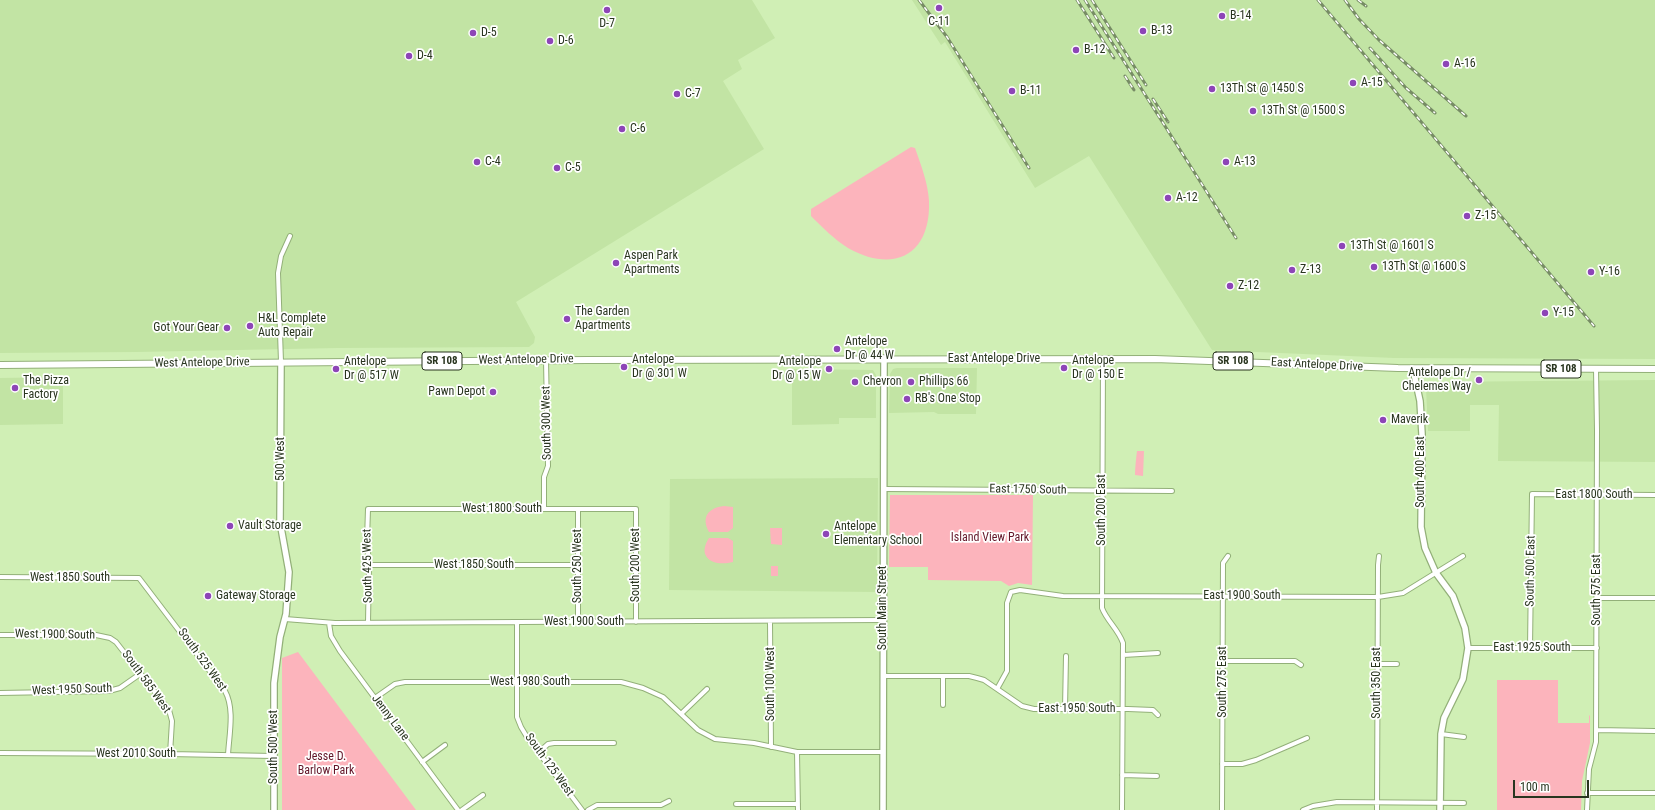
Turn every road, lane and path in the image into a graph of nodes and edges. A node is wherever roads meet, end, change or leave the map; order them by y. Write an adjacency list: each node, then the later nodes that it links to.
1 (290, 236): 5 (street, 500 West)
2 (884, 358): 3 (main road, East Antelope Drive / SR 108); 4 (main road, West Antelope Drive / SR 108); 10 (street, South Main Street)
3 (1103, 359): 7 (main road, East Antelope Drive / SR 108); 11 (street, South 200 East)
4 (546, 360): 5 (main road, West Antelope Drive / SR 108); 17 (street, South 300 West)
5 (281, 362): 6 (main road, West Antelope Drive / SR 108); 33 (street, 500 West)
6 (0, 365)
7 (1413, 368): 8 (main road, East Antelope Drive / SR 108); 25 (street, South 400 East)
8 (1596, 369): 9 (main road, East Antelope Drive / SR 108); 14 (street, South 575 East)
9 (1655, 369)
10 (884, 489): 11 (street, East 1750 South); 34 (street, South Main Street)
11 (1102, 491): 12 (street, East 1750 South); 28 (street, South 200 East)
12 (1172, 491)
13 (1532, 494): 14 (street, East 1800 South); 44 (street, South 500 East)
14 (1597, 495): 15 (street, East 1800 South); 31 (street, South 575 East)
15 (1655, 495)
16 (368, 509): 17 (street, West 1800 South); 24 (street, South 425 West)
17 (544, 509): 18 (street, West 1800 South)
18 (578, 509): 19 (street, West 1800 South); 23 (street, South 250 West)
19 (636, 509): 38 (street, South 200 West)
20 (1228, 556): 29 (street, South 275 East)
21 (1379, 556): 30 (street, South 350 East)
22 (1463, 556): 25 (street, East 1900 South)
23 (578, 565): 24 (street, West 1850 South); 37 (street, South 250 West)
24 (369, 566): 40 (street, South 425 West)
25 (1436, 572): 30 (street, East 1900 South); 43 (street, South 400 East)
26 (0, 577): 27 (street, West 1850 South)
27 (139, 578): 80 (street, South 525 West)
28 (1102, 596): 29 (street, East 1900 South); 47 (street, South 200 East); 59 (street, East 1900 South)
29 (1223, 596): 30 (street, East 1900 South); 49 (street, South 275 East)
30 (1378, 597): 50 (street, South 350 East)
31 (1597, 598): 32 (street); 45 (street, South 575 East)
32 (1655, 598)
33 (285, 619): 39 (street, West 1900 South); 57 (street, 500 West)
34 (883, 620): 35 (street, West 1900 South); 54 (street, South Main Street)
35 (770, 621): 38 (street, West 1900 South); 74 (street, South 100 West)
36 (517, 622): 37 (street, West 1900 South); 40 (street, West 1900 South); 56 (street, South 125 West)
37 (578, 622): 38 (street, West 1900 South)
38 (636, 622)
39 (329, 623): 40 (street, West 1900 South); 61 (street, Jenny Lane)
40 (368, 623)
41 (0, 635): 42 (street, West 1900 South)
42 (110, 638): 53 (street, South 585 West)
43 (1468, 648): 44 (street, East 1925 South); 69 (street, South 400 East)
44 (1530, 648): 45 (street, East 1925 South)
45 (1597, 648): 67 (street, South 575 East)
46 (1158, 653): 47 (street)
47 (1123, 654): 63 (street, South 200 East)
48 (1066, 656): 64 (street)
49 (1223, 661): 52 (street); 83 (street, South 275 East)
50 (1378, 664): 51 (street); 90 (street, South 350 East)
51 (1397, 664)
52 (1301, 665)
53 (140, 674): 60 (street, West 1950 South); 79 (street, South 585 West)
54 (883, 676): 55 (street, East 1950 South); 77 (street, South Main Street)
55 (943, 676): 59 (street, East 1950 South); 62 (street)
56 (517, 682): 61 (street, West 1980 South); 65 (street, West 1980 South); 75 (street, South 125 West)
57 (274, 683): 81 (street, South 500 West)
58 (707, 689): 65 (street)
59 (997, 689): 64 (street, East 1950 South)
60 (0, 693)
61 (375, 698): 82 (street, Jenny Lane)
62 (943, 705)
63 (1122, 709): 64 (street, East 1950 South); 66 (street, East 1950 South); 84 (street, South 200 East)
64 (1065, 710)
65 (681, 714): 74 (street, West 1980 South)
66 (1158, 715)
67 (1596, 730): 68 (street); 86 (street, South 575 East)
68 (1655, 731)
69 (1441, 734): 70 (street); 91 (street, South 400 East)
70 (1464, 737)
71 (1307, 738): 83 (street)
72 (614, 743): 75 (street)
73 (445, 745): 82 (street)
74 (771, 747): 76 (street, West 1980 South)
75 (539, 752): 98 (street, South 125 West)
76 (797, 752): 77 (street, West 1980 South); 94 (street)
77 (883, 752): 101 (street, South Main Street)
78 (0, 753): 79 (street, West 2010 South)
79 (170, 754): 80 (street, West 2010 South)
80 (228, 755): 81 (street, West 2010 South)
81 (273, 756): 95 (street, South 500 West)
82 (422, 762): 96 (street, Jenny Lane)
83 (1222, 764): 103 (street, South 275 East)
84 (1122, 775): 85 (street); 102 (street, South 200 East)
85 (1157, 776)
86 (1588, 793): 87 (street); 107 (street, South 575 East)
87 (1655, 793)
88 (483, 795): 97 (street)
89 (669, 800): 99 (street)
90 (1377, 802): 91 (street); 104 (street); 105 (street, South 350 East)
91 (1440, 803): 92 (street); 106 (street, South 400 East)
92 (1464, 803)
93 (736, 804): 94 (street)
94 (798, 804): 100 (street)
95 (274, 810)
96 (458, 810)
97 (462, 810)
98 (582, 810)
99 (588, 810)
100 (798, 810)
101 (883, 810)
102 (1122, 810)
103 (1222, 810)
104 (1303, 810)
105 (1377, 810)
106 (1440, 810)
107 (1588, 810)

